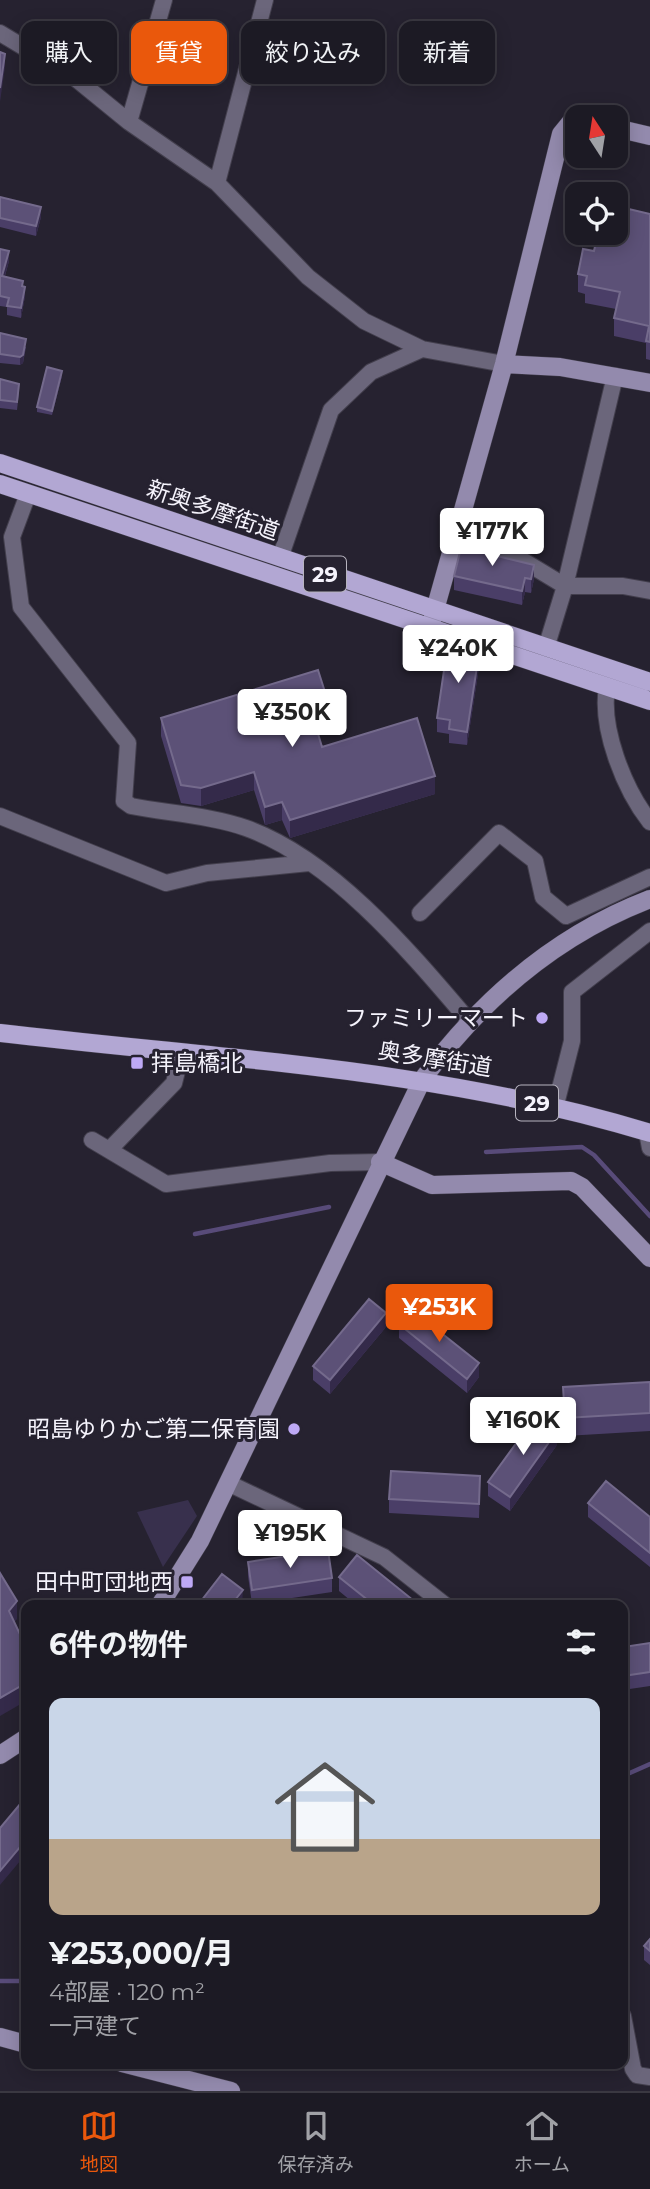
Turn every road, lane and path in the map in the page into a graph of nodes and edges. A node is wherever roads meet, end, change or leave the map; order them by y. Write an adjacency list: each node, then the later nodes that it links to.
1 (164, 0): 4 (street)
2 (265, 0): 8 (street)
3 (0, 33): 4 (street)
4 (129, 122): 8 (street)
5 (565, 128): 10 (street)
6 (628, 131): 7 (street)
7 (650, 136)
8 (217, 183): 9 (street)
9 (422, 349): 10 (street); 17 (street)
10 (505, 365): 11 (street); 16 (street)
11 (615, 376): 12 (street); 18 (street)
12 (650, 383)
13 (0, 463): 17 (main road, 新奥多摩街道 / 29)
14 (0, 484): 15 (main road, 29)
15 (28, 494): 20 (main road, 29); 27 (street)
16 (456, 538): 18 (street); 20 (street)
17 (280, 558): 20 (main road, 新奥多摩街道 / 29)
18 (565, 586): 19 (street); 21 (street)
19 (650, 591)
20 (433, 620): 21 (main road, 新奥多摩街道 / 29); 23 (main road, 29)
21 (546, 648): 22 (main road, 新奥多摩街道 / 29)
22 (650, 682)
23 (607, 687): 24 (main road, 29); 26 (street)
24 (650, 701)
25 (0, 816): 27 (street)
26 (650, 822)
27 (309, 863): 32 (street)
28 (650, 877): 30 (street)
29 (650, 899): 32 (street)
30 (420, 913)
31 (650, 931): 36 (street)
32 (469, 1021): 35 (street)
33 (0, 1033): 34 (main road, 奥多摩街道 / 29)
34 (181, 1055): 35 (main road, 奥多摩街道 / 29); 39 (street)
35 (422, 1080): 36 (main road, 奥多摩街道 / 29); 40 (street)
36 (555, 1108): 37 (main road, 奥多摩街道 / 29)
37 (649, 1138)
38 (92, 1140): 39 (street)
39 (109, 1150): 40 (street)
40 (380, 1162): 41 (street); 42 (street)
41 (650, 1258)
42 (228, 1483): 43 (street); 44 (street)
43 (163, 1600)
44 (439, 1600)
45 (21, 1741): 46 (street)
46 (0, 1755)
47 (0, 2037): 49 (street)
48 (628, 2042): 51 (street)
49 (21, 2043)
50 (145, 2069): 52 (street)
51 (650, 2077)
52 (231, 2091)

